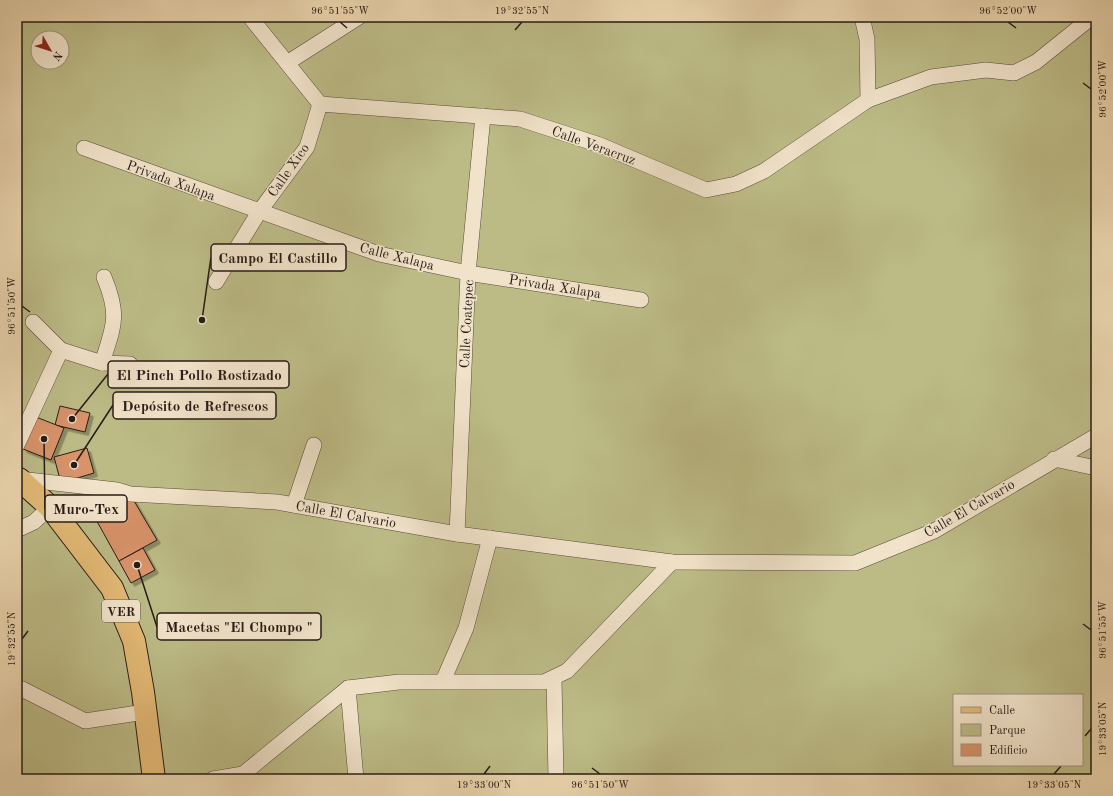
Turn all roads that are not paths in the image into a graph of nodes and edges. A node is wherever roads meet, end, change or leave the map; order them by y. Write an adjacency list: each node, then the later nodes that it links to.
1 (250, 17): 5 (street)
2 (359, 17): 5 (street)
3 (862, 17): 6 (street)
4 (1092, 17): 6 (street, Calle Veracruz)
5 (287, 63): 7 (street)
6 (868, 100): 8 (street, Calle Veracruz)
7 (320, 104): 8 (street, Calle Veracruz); 10 (street, Calle Xico)
8 (483, 116): 11 (street, Calle Coatepec)
9 (84, 148): 10 (street, Privada Xalapa)
10 (259, 212): 11 (street, Calle Xalapa); 13 (street)
11 (468, 273): 14 (street, Privada Xalapa); 28 (street, Calle Coatepec)
12 (104, 278): 17 (street)
13 (216, 282)
14 (642, 300)
15 (33, 322): 16 (street)
16 (61, 350): 17 (street); 20 (street)
17 (102, 363): 18 (street)
18 (130, 364)
19 (1096, 436): 22 (street, Calle El Calvario)
20 (17, 445)
21 (314, 445): 25 (street)
22 (1054, 459): 23 (street); 30 (street, Calle El Calvario)
23 (1096, 468)
24 (18, 480): 25 (street, Calle El Calvario); 26 (main road, VER)
25 (294, 505): 28 (street, Calle El Calvario)
26 (50, 507): 27 (street); 35 (main road, VER)
27 (17, 530)
28 (457, 534): 29 (street, Calle El Calvario)
29 (490, 538): 30 (street, Calle El Calvario); 32 (street)
30 (672, 562): 31 (street)
31 (554, 678): 32 (street); 39 (street)
32 (443, 681): 33 (street)
33 (348, 688): 37 (street); 38 (street)
34 (17, 694): 35 (street)
35 (145, 712): 36 (main road, VER)
36 (154, 779)
37 (213, 779)
38 (356, 779)
39 (556, 779)

